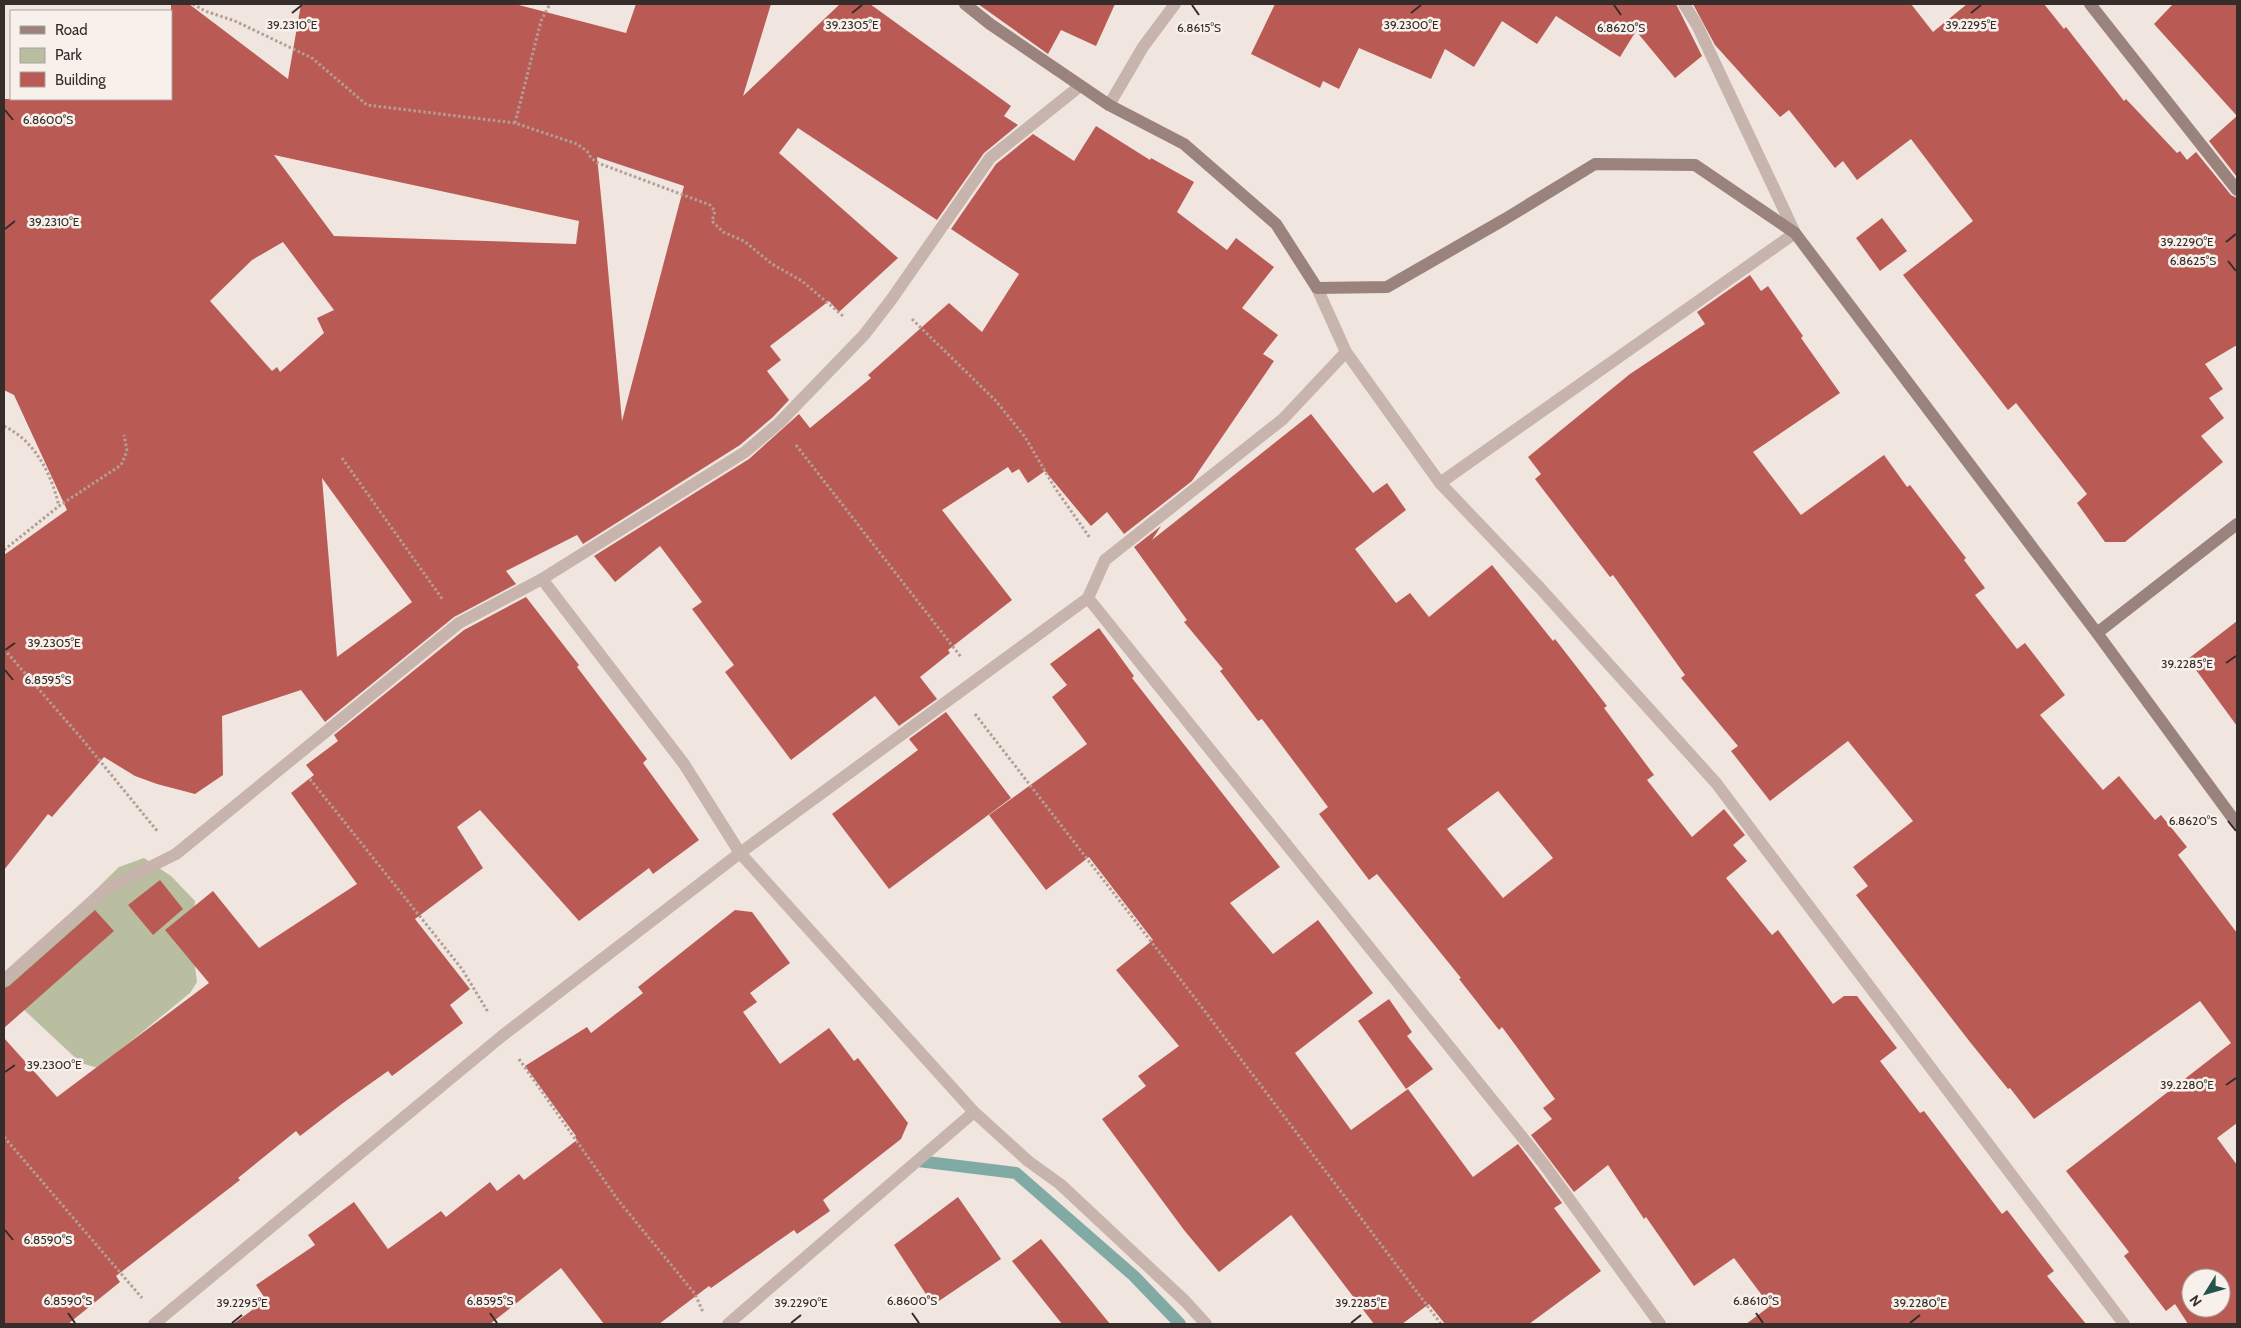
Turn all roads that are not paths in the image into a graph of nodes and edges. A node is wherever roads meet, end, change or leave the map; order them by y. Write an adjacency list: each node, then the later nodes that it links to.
1 (964, 4): 5 (street)
2 (1175, 4): 6 (street)
3 (1684, 4): 8 (street)
4 (2090, 4): 7 (street)
5 (1080, 86): 6 (street); 13 (street)
6 (1109, 105): 9 (street)
7 (2237, 190)
8 (1795, 233): 9 (street); 11 (street); 15 (street)
9 (1317, 288): 10 (street)
10 (1346, 352): 11 (street); 14 (street)
11 (1440, 483): 24 (street)
12 (2237, 524): 15 (street)
13 (542, 579): 17 (street); 18 (street)
14 (1088, 598): 17 (street); 23 (street)
15 (2097, 633): 16 (street)
16 (2237, 824)
17 (740, 853): 19 (street); 20 (street)
18 (4, 980)
19 (974, 1112): 21 (street); 22 (street)
20 (157, 1322)
21 (728, 1324)
22 (1206, 1324)
23 (1660, 1324)
24 (2124, 1324)

